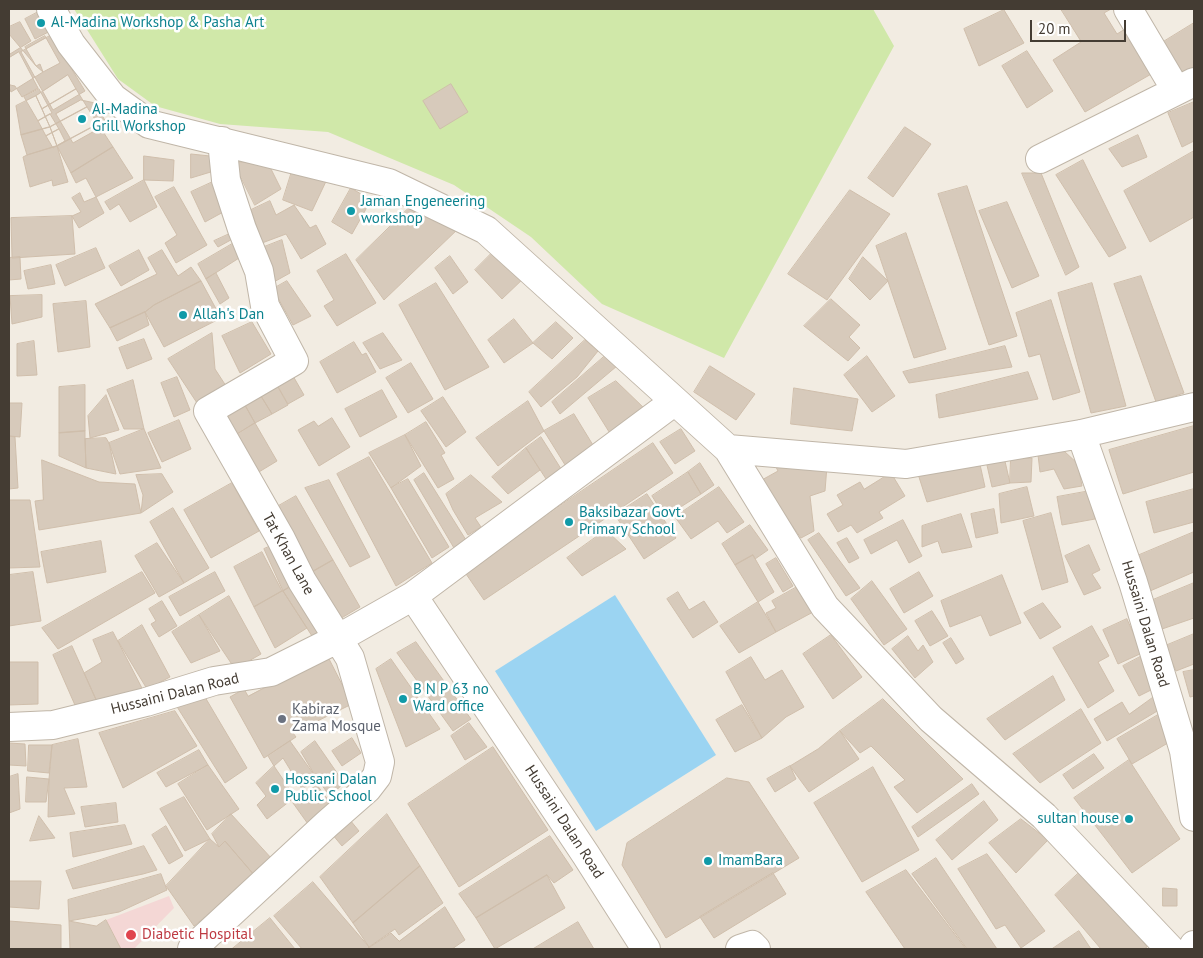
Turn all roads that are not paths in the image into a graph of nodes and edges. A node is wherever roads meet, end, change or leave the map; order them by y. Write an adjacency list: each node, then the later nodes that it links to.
1 (51, 9): 4 (street)
2 (1128, 9): 3 (street)
3 (1185, 86): 5 (street)
4 (222, 142): 6 (street); 11 (street, Tat Khan Lane)
5 (1040, 159)
6 (675, 401): 9 (street); 10 (street, Hussaini Dalan Road)
7 (1194, 408): 8 (street)
8 (1081, 434): 9 (street); 13 (street, Hussaini Dalan Road)
9 (728, 449): 19 (street)
10 (413, 596): 11 (street, Hussaini Dalan Road); 16 (street, Hussaini Dalan Road)
11 (339, 638): 12 (street, Hussaini Dalan Road); 15 (street, Tat Khan Lane)
12 (9, 727)
13 (1194, 818)
14 (1194, 946): 20 (street)
15 (192, 949)
16 (646, 949)
17 (740, 949): 18 (street)
18 (756, 949)
19 (1170, 949)
20 (1194, 949)

